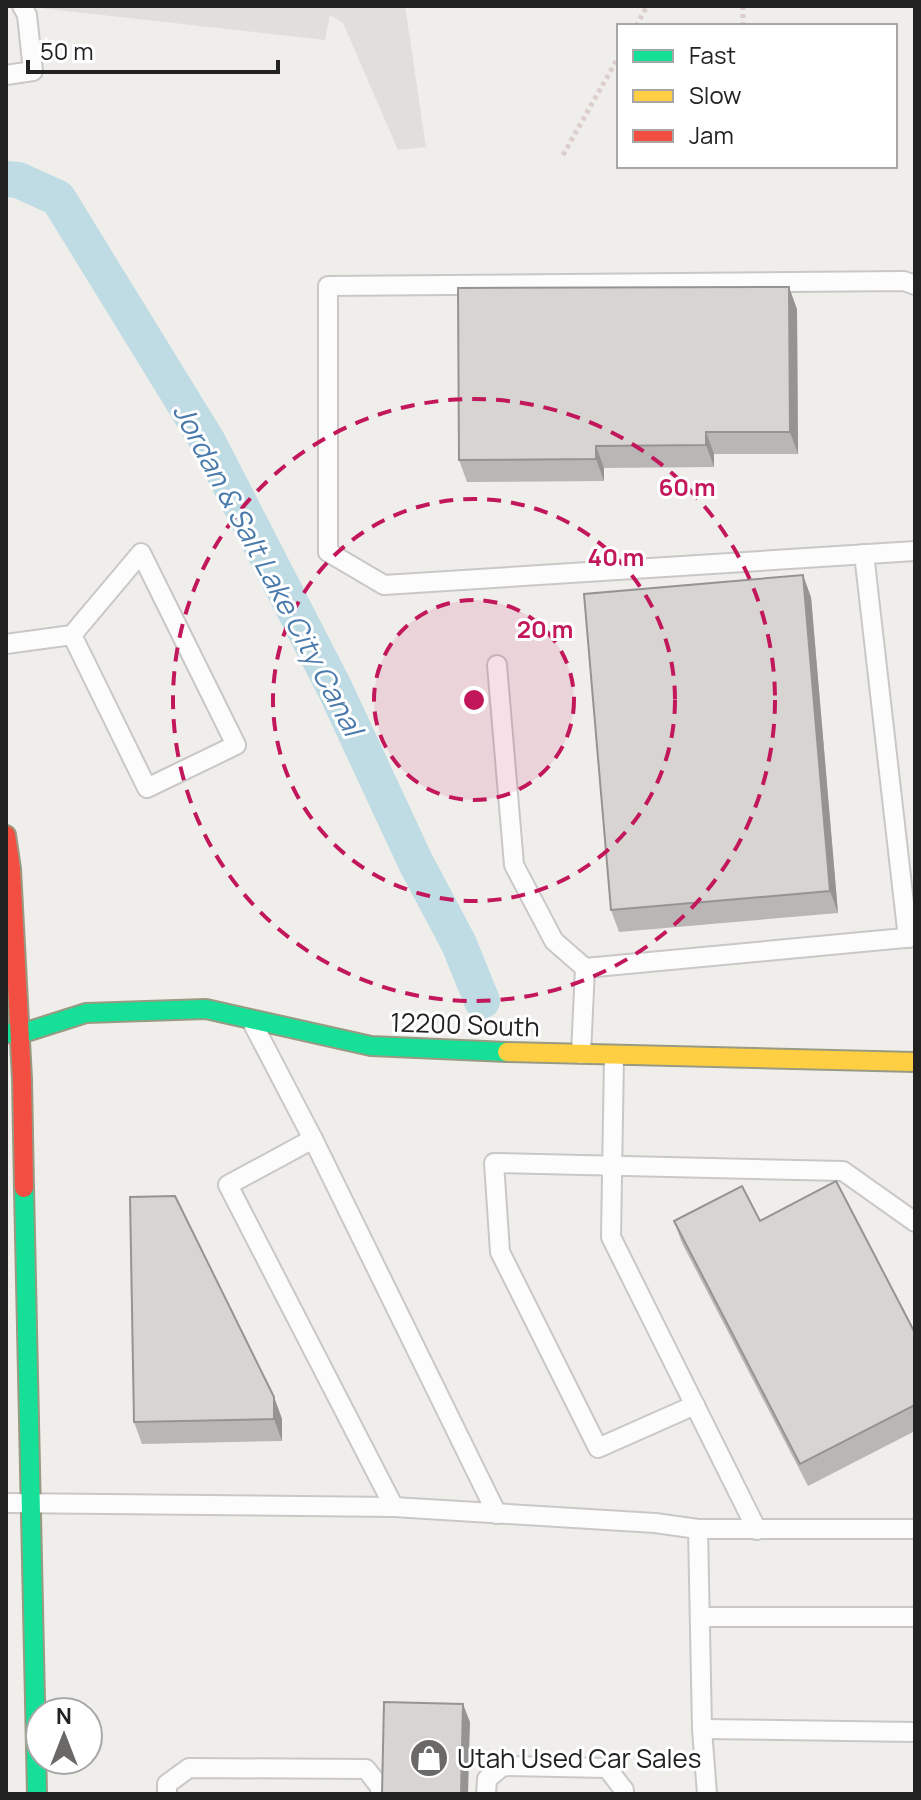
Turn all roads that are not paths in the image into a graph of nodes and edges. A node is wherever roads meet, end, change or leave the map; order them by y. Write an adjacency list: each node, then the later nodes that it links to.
1 (22, 6): 2 (lane)
2 (6, 75)
3 (915, 285): 5 (lane)
4 (915, 551): 5 (lane)
5 (864, 554): 10 (lane)
6 (72, 635): 6 (lane); 7 (lane)
7 (6, 644)
8 (497, 665): 11 (lane)
9 (6, 835): 13 (main road)
10 (912, 938): 11 (lane)
11 (585, 968): 14 (lane)
12 (250, 1018): 13 (main road, 12200 South); 14 (main road, 12200 South); 17 (lane)
13 (13, 1034): 22 (main road)
14 (581, 1054): 15 (main road, 12200 South)
15 (614, 1056): 16 (main road, 12200 South); 18 (lane)
16 (915, 1062)
17 (313, 1139): 23 (lane); 24 (lane)
18 (612, 1167): 19 (lane); 20 (lane); 20 (lane)
19 (915, 1222)
20 (695, 1405): 27 (lane)
21 (6, 1503): 22 (lane)
22 (30, 1503): 23 (lane); 32 (main road)
23 (394, 1507): 24 (lane)
24 (497, 1514): 25 (lane)
25 (698, 1529): 27 (lane); 28 (lane)
26 (915, 1529): 27 (lane)
27 (757, 1530)
28 (700, 1617): 29 (lane); 30 (lane)
29 (915, 1617)
30 (702, 1729): 31 (lane); 37 (lane)
31 (915, 1732)
32 (37, 1794)
33 (167, 1794): 34 (lane)
34 (380, 1794)
35 (486, 1794): 36 (lane)
36 (624, 1794)
37 (707, 1794)

